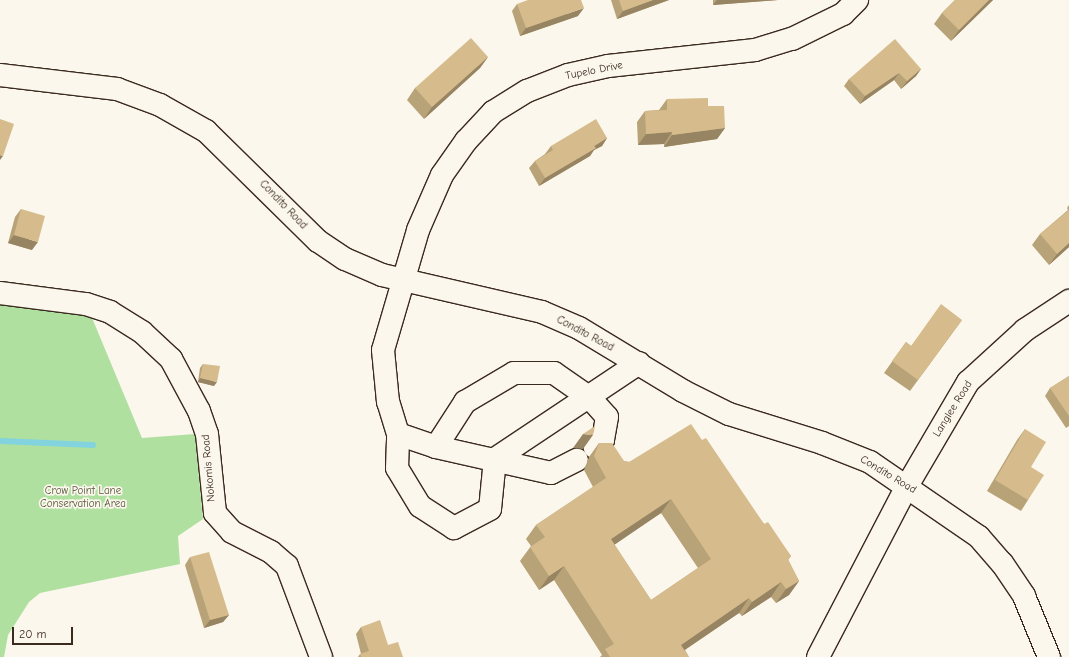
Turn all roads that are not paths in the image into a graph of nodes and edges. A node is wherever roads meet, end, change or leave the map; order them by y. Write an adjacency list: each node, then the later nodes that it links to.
1 (857, 0): 3 (street, Tupelo Drive)
2 (0, 75): 3 (street, Condito Road)
3 (405, 279): 6 (street, Condito Road); 8 (street, Tupelo Drive)
4 (0, 293): 14 (street, Nokomis Road)
5 (1069, 301): 13 (street, Langlee Road)
6 (639, 363): 7 (street); 13 (street, Condito Road)
7 (590, 398): 9 (street); 10 (street); 11 (street)
8 (398, 434): 9 (street); 11 (street, Tupelo Drive)
9 (436, 447): 11 (street)
10 (595, 447)
11 (495, 459): 12 (street)
12 (577, 460)
13 (907, 486): 15 (street, Langlee Road); 16 (street, Condito Road)
14 (321, 657)
15 (818, 657)
16 (1049, 657)

